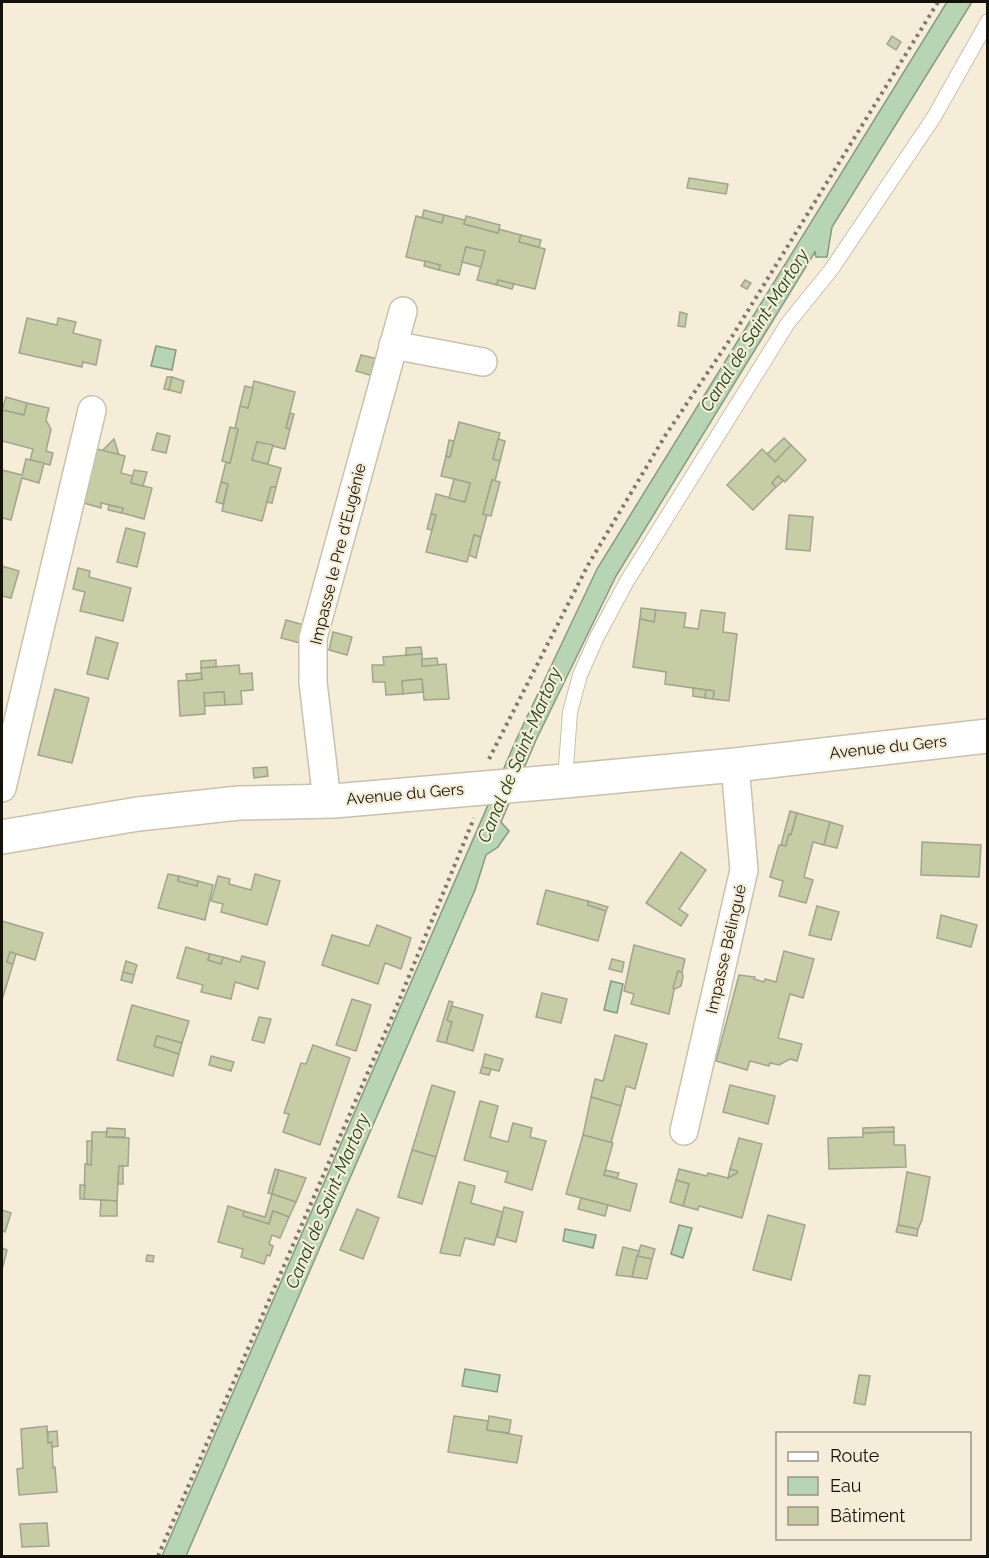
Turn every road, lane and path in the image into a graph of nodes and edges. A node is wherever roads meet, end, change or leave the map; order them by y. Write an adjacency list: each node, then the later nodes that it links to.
1 (987, 21): 8 (lane)
2 (403, 311): 3 (street, Impasse le Pre d'Eugénie)
3 (393, 345): 4 (street); 10 (street, Impasse le Pre d'Eugénie)
4 (483, 362)
5 (92, 410): 9 (street)
6 (987, 736): 7 (main road, Avenue du Gers)
7 (735, 765): 8 (main road, Avenue du Gers); 12 (street, Impasse Bélingué)
8 (565, 781): 10 (main road, Avenue du Gers)
9 (2, 788)
10 (327, 801): 11 (main road, Avenue du Gers)
11 (2, 837)
12 (684, 1131)

